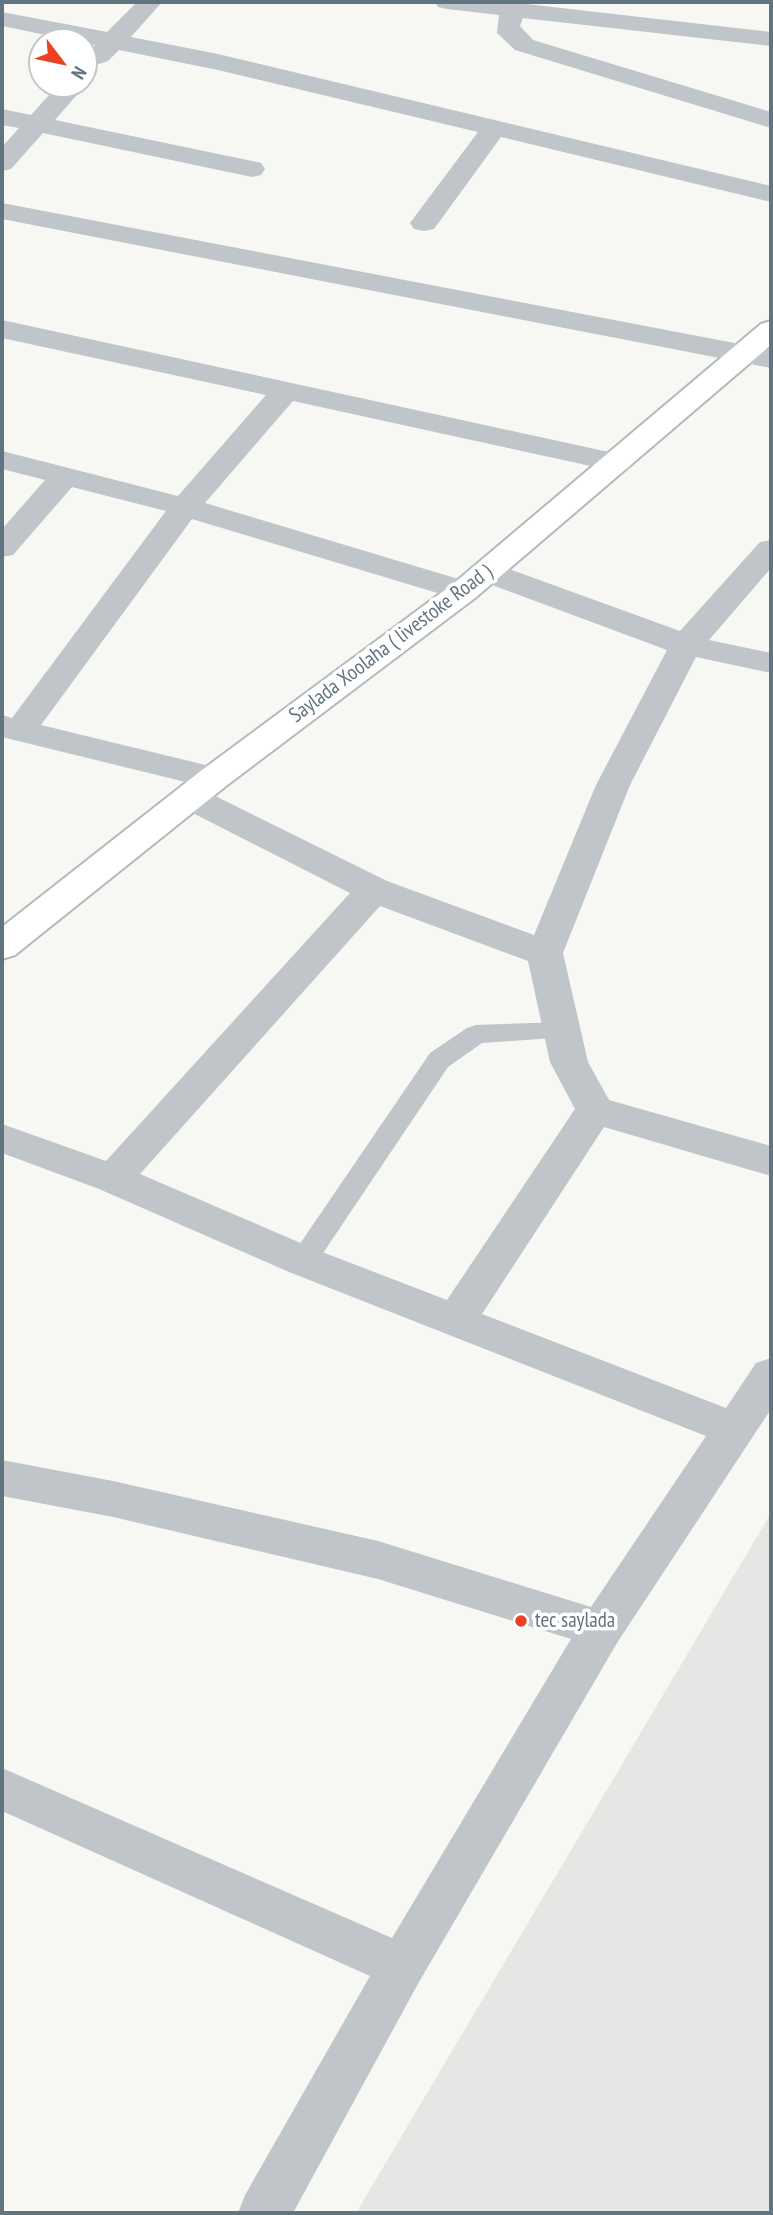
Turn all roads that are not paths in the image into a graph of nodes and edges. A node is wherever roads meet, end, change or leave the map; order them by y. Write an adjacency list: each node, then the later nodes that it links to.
1 (150, 2): 6 (street)
2 (447, 2): 3 (street)
3 (513, 10): 5 (street); 10 (street)
4 (2, 19): 6 (street)
5 (771, 39)
6 (112, 41): 7 (street); 12 (street)
7 (98, 56)
8 (60, 98): 11 (street)
9 (2, 117): 11 (street)
10 (771, 120)
11 (37, 124): 13 (street); 14 (street)
12 (494, 128): 15 (street); 17 (street)
13 (2, 163)
14 (252, 169)
15 (771, 194)
16 (2, 211): 20 (street)
17 (424, 223)
18 (2, 329): 21 (street)
19 (771, 330): 20 (street, Saylada Xoolaha ( livestoke Road ))
20 (759, 356): 23 (street, Saylada Xoolaha ( livestoke Road ))
21 (285, 392): 23 (street); 25 (street)
22 (2, 460): 24 (street)
23 (618, 463): 28 (street, Saylada Xoolaha ( livestoke Road ))
24 (65, 476): 25 (street); 26 (street)
25 (185, 507): 28 (street); 31 (street)
26 (2, 548)
27 (771, 549): 29 (street)
28 (476, 581): 29 (street); 32 (street, Saylada Xoolaha ( livestoke Road ))
29 (687, 645): 30 (street); 35 (street)
30 (771, 663)
31 (11, 728): 32 (street)
32 (201, 788): 33 (street); 34 (street, Saylada Xoolaha ( livestoke Road ))
33 (374, 890): 35 (street); 40 (street)
34 (2, 946)
35 (545, 953): 36 (street)
36 (561, 1031): 37 (street); 41 (lane)
37 (595, 1110): 39 (street); 42 (street)
38 (2, 1138): 40 (street)
39 (771, 1161)
40 (113, 1179): 41 (street)
41 (303, 1261): 42 (street)
42 (455, 1321): 44 (street)
43 (771, 1376): 44 (street)
44 (736, 1430): 46 (street)
45 (2, 1478): 46 (street)
46 (601, 1629): 48 (street)
47 (2, 1789): 48 (street)
48 (402, 1966): 49 (street)
49 (264, 2213)

